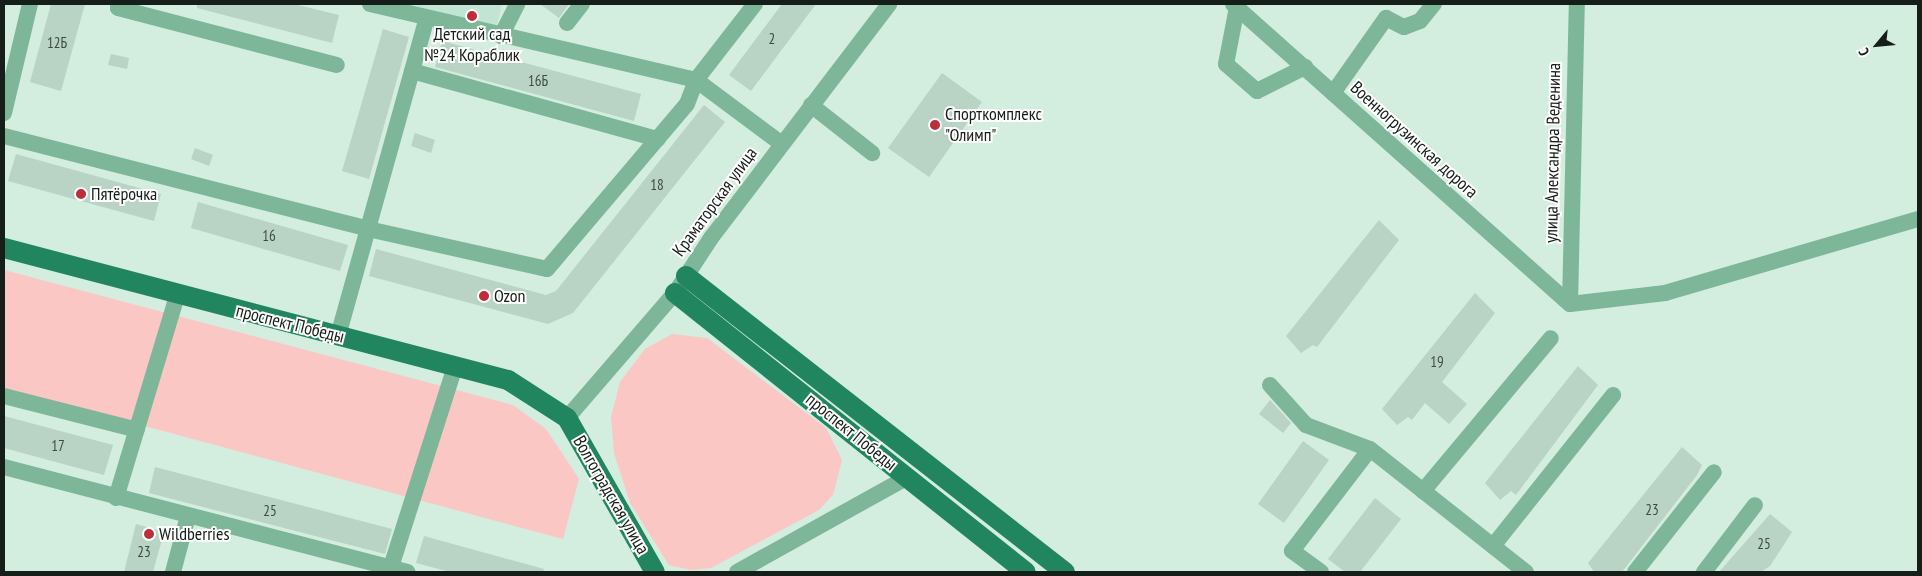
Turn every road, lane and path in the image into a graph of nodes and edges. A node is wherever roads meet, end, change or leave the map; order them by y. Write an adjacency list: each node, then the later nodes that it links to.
1 (30, 4): 20 (street)
2 (119, 4): 14 (street)
3 (370, 4): 11 (street)
4 (517, 4): 13 (street)
5 (582, 4): 12 (street)
6 (755, 4): 17 (street)
7 (889, 4): 19 (street, Краматорская улица)
8 (1434, 4): 18 (street)
9 (1575, 5): 31 (street, улица Александра Веденина)
10 (1243, 8): 15 (street, Военногрузинская дорога); 15 (street)
11 (427, 18): 13 (street); 16 (street)
12 (567, 23)
13 (501, 36): 17 (street)
14 (337, 65)
15 (1305, 67): 18 (street, Военногрузинская дорога)
16 (412, 71): 22 (street); 26 (street)
17 (696, 80): 22 (street); 23 (street)
18 (1333, 93): 31 (street, Военногрузинская дорога)
19 (811, 105): 23 (street, Краматорская улица); 24 (street)
20 (4, 113)
21 (4, 136): 26 (street)
22 (658, 138): 26 (street)
23 (782, 144): 28 (street, Краматорская улица)
24 (872, 153)
25 (1918, 219): 31 (street)
26 (368, 229): 32 (street)
27 (4, 248): 30 (main road, проспект Победы)
28 (686, 276): 29 (street, Краматорская улица); 41 (main road)
29 (674, 293): 38 (street, Краматорская улица); 44 (main road, проспект Победы)
30 (177, 296): 32 (main road, проспект Победы); 39 (street)
31 (1570, 304)
32 (338, 336): 34 (main road, проспект Победы)
33 (1551, 338): 45 (street)
34 (455, 366): 38 (main road, проспект Победы); 50 (street)
35 (1270, 386): 40 (street)
36 (1613, 395): 49 (street)
37 (4, 396): 39 (street)
38 (567, 418): 53 (main road, Волгоградская улица)
39 (136, 430): 46 (street)
40 (1370, 449): 45 (street); 57 (street)
41 (918, 458): 44 (main road); 56 (main road)
42 (4, 467): 46 (street)
43 (1714, 472): 59 (street)
44 (906, 478): 54 (street); 55 (main road, проспект Победы)
45 (1424, 492): 49 (street)
46 (116, 498): 48 (street)
47 (1755, 505): 60 (street)
48 (188, 516): 50 (street); 51 (street)
49 (1492, 546): 58 (street)
50 (392, 568): 52 (street)
51 (173, 572)
52 (408, 572)
53 (655, 572)
54 (738, 572)
55 (1026, 572)
56 (1065, 572)
57 (1321, 572)
58 (1526, 572)
59 (1635, 572)
60 (1704, 572)

